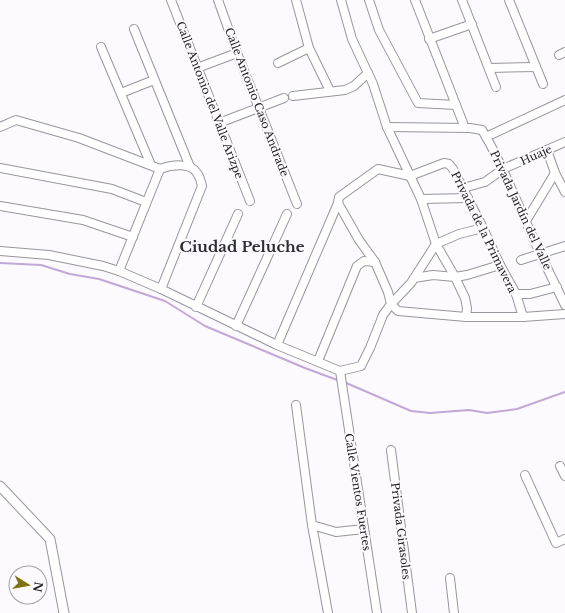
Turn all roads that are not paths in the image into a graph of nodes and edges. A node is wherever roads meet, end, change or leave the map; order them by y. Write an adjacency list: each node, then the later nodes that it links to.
1 (171, 0): 17 (street, Calle Antonio del Valle Arizpe)
2 (218, 0): 14 (street, Calle Antonio Caso Andrade)
3 (296, 0): 13 (street)
4 (341, 0): 19 (street)
5 (369, 0): 28 (street)
6 (415, 0): 11 (street)
7 (462, 0): 9 (street)
8 (509, 0): 16 (street)
9 (472, 24): 11 (street); 18 (street)
10 (134, 29): 20 (street)
11 (429, 39): 28 (street)
12 (101, 48): 24 (street)
13 (309, 48): 15 (street); 23 (street)
14 (237, 53): 17 (street); 29 (street, Calle Antonio Caso Andrade)
15 (278, 63)
16 (536, 67): 18 (street); 21 (street)
17 (197, 68): 30 (street, Calle Antonio del Valle Arizpe)
18 (489, 68): 22 (street)
19 (368, 73): 23 (street); 33 (street)
20 (154, 80): 24 (street); 38 (street)
21 (543, 84)
22 (496, 87)
23 (330, 91): 25 (street)
24 (121, 94): 37 (street)
25 (293, 96)
26 (284, 98): 29 (street)
27 (565, 100): 34 (street)
28 (456, 105): 31 (street)
29 (258, 108): 30 (street); 51 (street, Calle Antonio Caso Andrade)
30 (219, 123): 48 (street, Calle Antonio del Valle Arizpe)
31 (463, 123)
32 (0, 127): 37 (street)
33 (387, 127): 34 (street); 43 (street)
34 (486, 137): 41 (street, Privada Jardín del Valle)
35 (565, 142): 36 (street, Huaje)
36 (547, 150): 41 (street, Huaje); 42 (street)
37 (151, 165): 40 (street)
38 (190, 167): 40 (street); 68 (street)
39 (0, 168): 49 (street)
40 (160, 169): 49 (street)
41 (503, 170): 44 (street, Huaje); 55 (street, Privada Jardín del Valle)
42 (555, 173): 45 (street); 55 (street)
43 (410, 176): 44 (street, Privada de la Primavera); 47 (street); 50 (street)
44 (463, 188): 46 (street, Privada de la Primavera)
45 (565, 192)
46 (468, 198): 47 (street); 56 (street, Privada de la Primavera)
47 (421, 200): 58 (street)
48 (250, 201)
49 (146, 202): 57 (street)
50 (338, 203): 63 (street); 78 (street)
51 (297, 204)
52 (0, 206): 57 (street)
53 (238, 214): 73 (street)
54 (286, 214): 77 (street)
55 (526, 221): 61 (street, Privada Jardín del Valle)
56 (483, 228): 58 (street); 64 (street, Privada de la Primavera)
57 (133, 237): 65 (street)
58 (436, 244): 66 (street); 67 (street)
59 (565, 246): 61 (street)
60 (0, 251): 65 (street)
61 (540, 255): 62 (street); 69 (street, Privada Jardín del Valle)
62 (522, 260)
63 (375, 262): 71 (street); 79 (street)
64 (500, 265): 66 (street); 70 (street, Privada de la Primavera)
65 (119, 271): 68 (street)
66 (455, 277): 67 (street); 75 (street)
67 (414, 278): 71 (street)
68 (161, 289): 73 (street)
69 (560, 290): 70 (street); 72 (street, Privada Jardín del Valle)
70 (516, 294): 76 (street, Privada de la Primavera)
71 (391, 304): 75 (street); 80 (street)
72 (565, 306)
73 (196, 307): 77 (street)
74 (565, 314): 76 (street)
75 (466, 317): 76 (street)
76 (523, 317)
77 (236, 326): 78 (street)
78 (276, 345): 79 (street)
79 (318, 361): 80 (street)
80 (340, 374): 88 (street, Calle Vientos Fuertes)
81 (296, 405): 87 (street)
82 (391, 450): 94 (street, Privada Girasoles)
83 (560, 466): 85 (street)
84 (525, 475): 89 (street)
85 (565, 476)
86 (0, 486): 91 (street)
87 (312, 525): 88 (street); 92 (street)
88 (364, 529): 93 (street, Calle Vientos Fuertes)
89 (565, 539)
90 (450, 578): 95 (street)
91 (64, 613)
92 (328, 613)
93 (377, 613)
94 (412, 613)
95 (454, 613)

